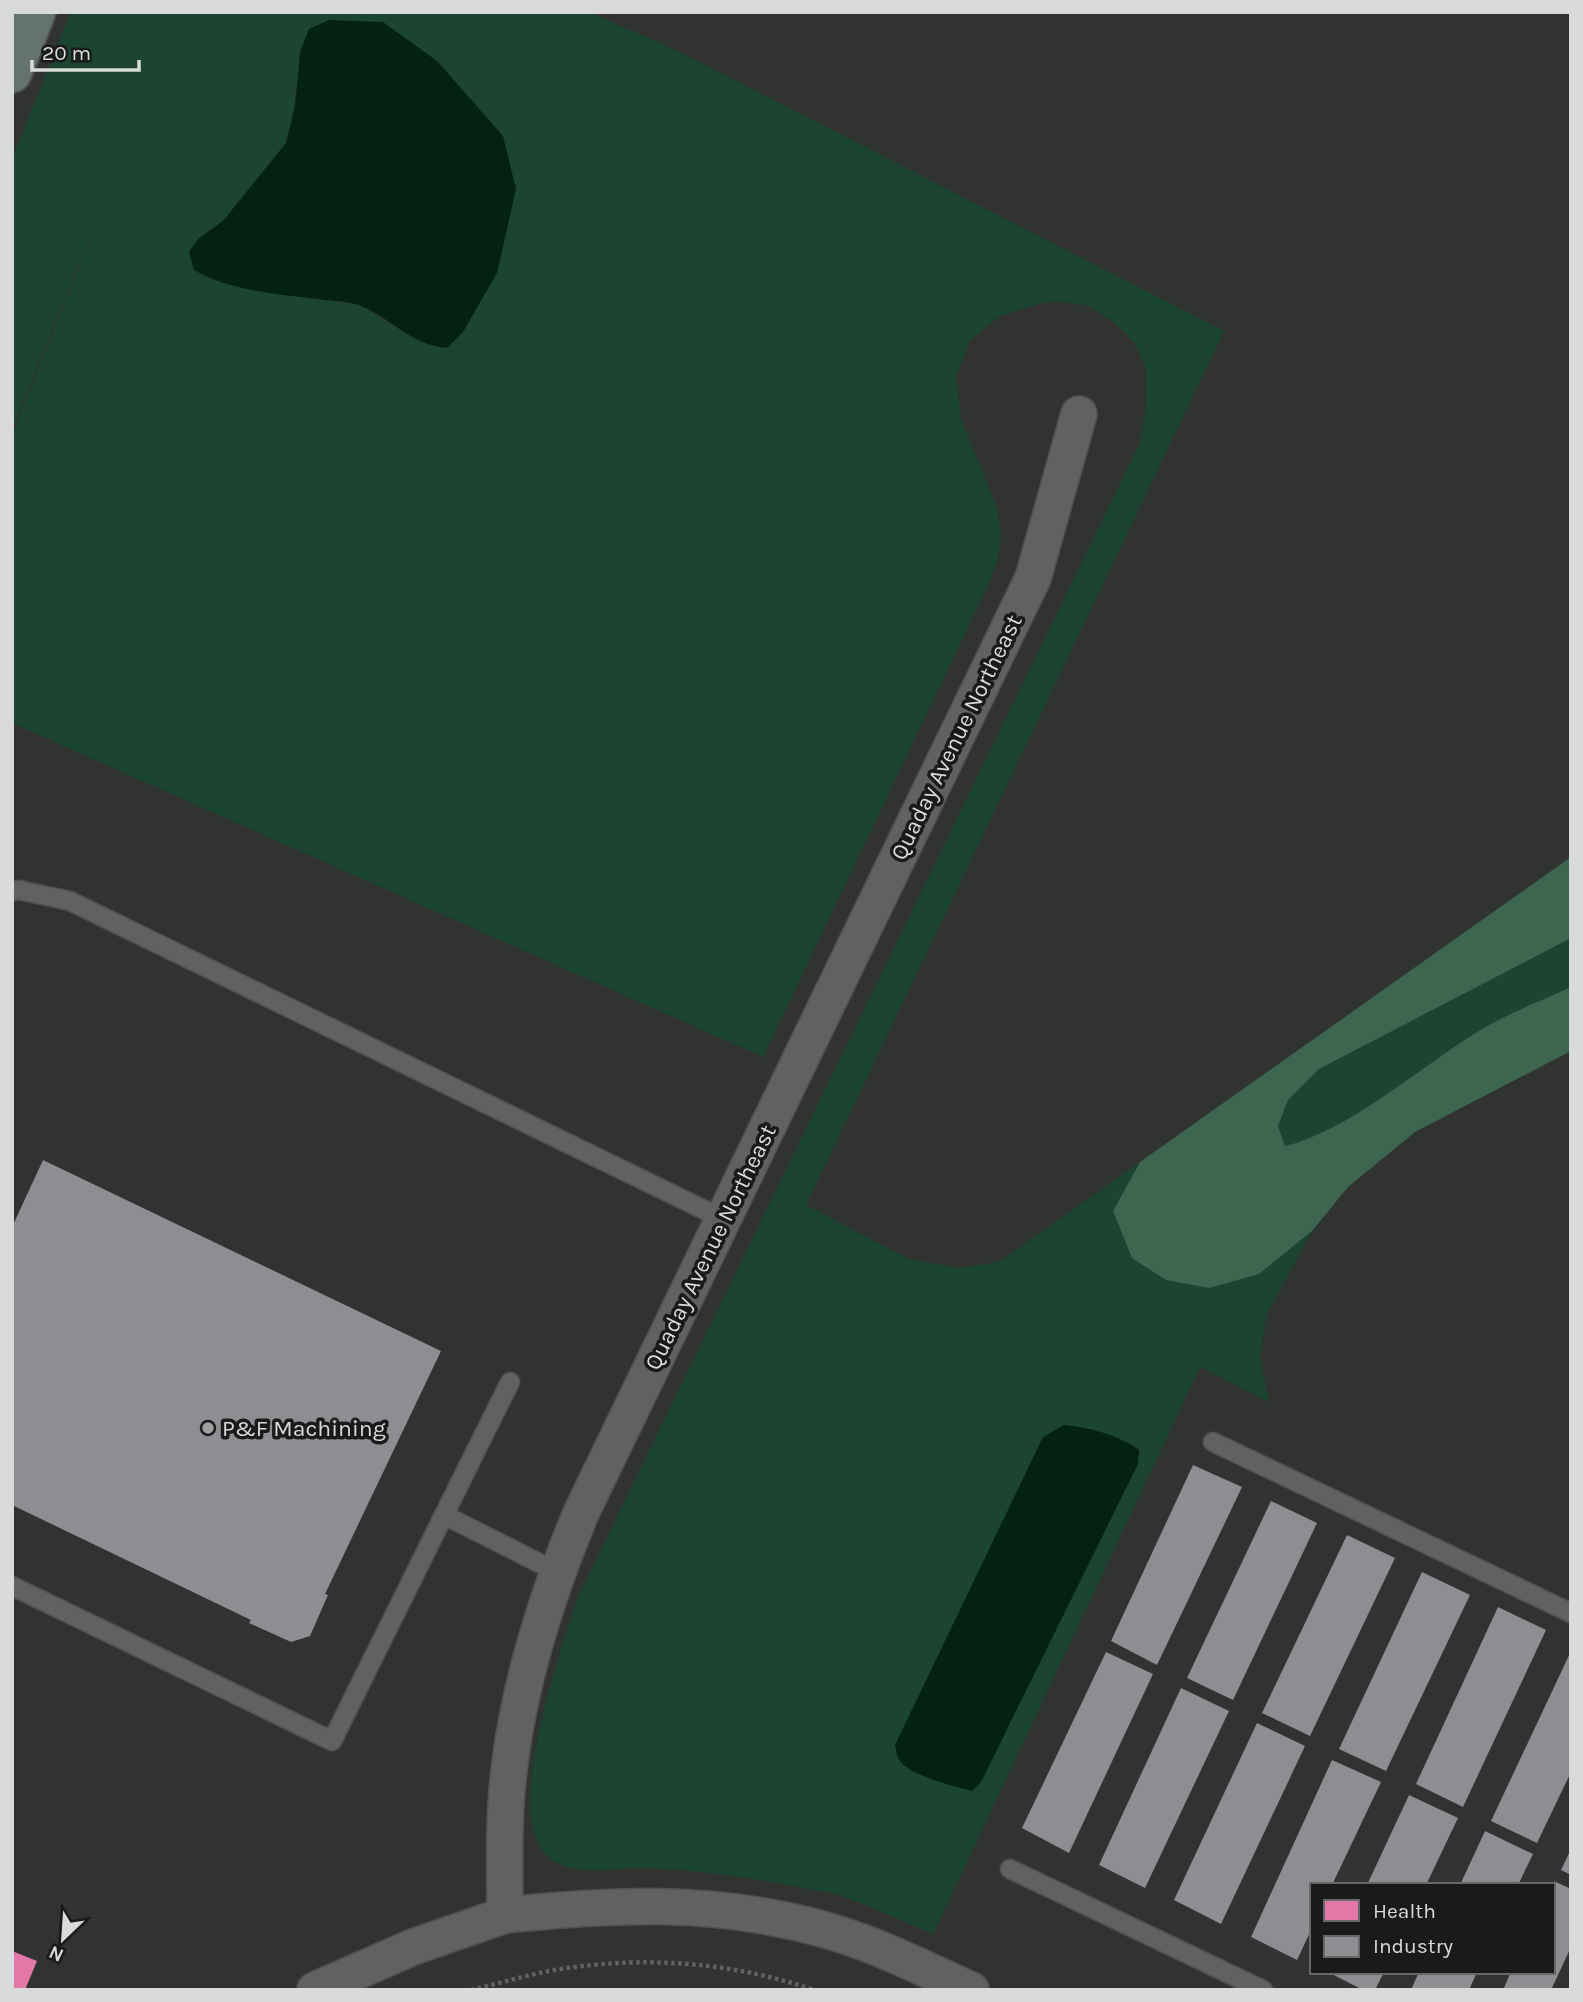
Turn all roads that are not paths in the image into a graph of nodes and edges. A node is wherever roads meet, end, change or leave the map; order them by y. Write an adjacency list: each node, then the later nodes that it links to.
1 (36, 12): 2 (highway)
2 (12, 73)
3 (1079, 414): 5 (street, Quaday Avenue Northeast)
4 (12, 891): 5 (lane)
5 (723, 1219): 9 (street, Quaday Avenue Northeast)
6 (510, 1382): 8 (lane)
7 (1213, 1442): 11 (lane)
8 (444, 1515): 9 (lane); 10 (lane)
9 (557, 1572): 13 (street, Quaday Avenue Northeast)
10 (12, 1586)
11 (1571, 1613)
12 (1010, 1869): 16 (lane)
13 (505, 1916): 14 (street); 15 (street)
14 (315, 1990)
15 (971, 1990)
16 (1263, 1990)

